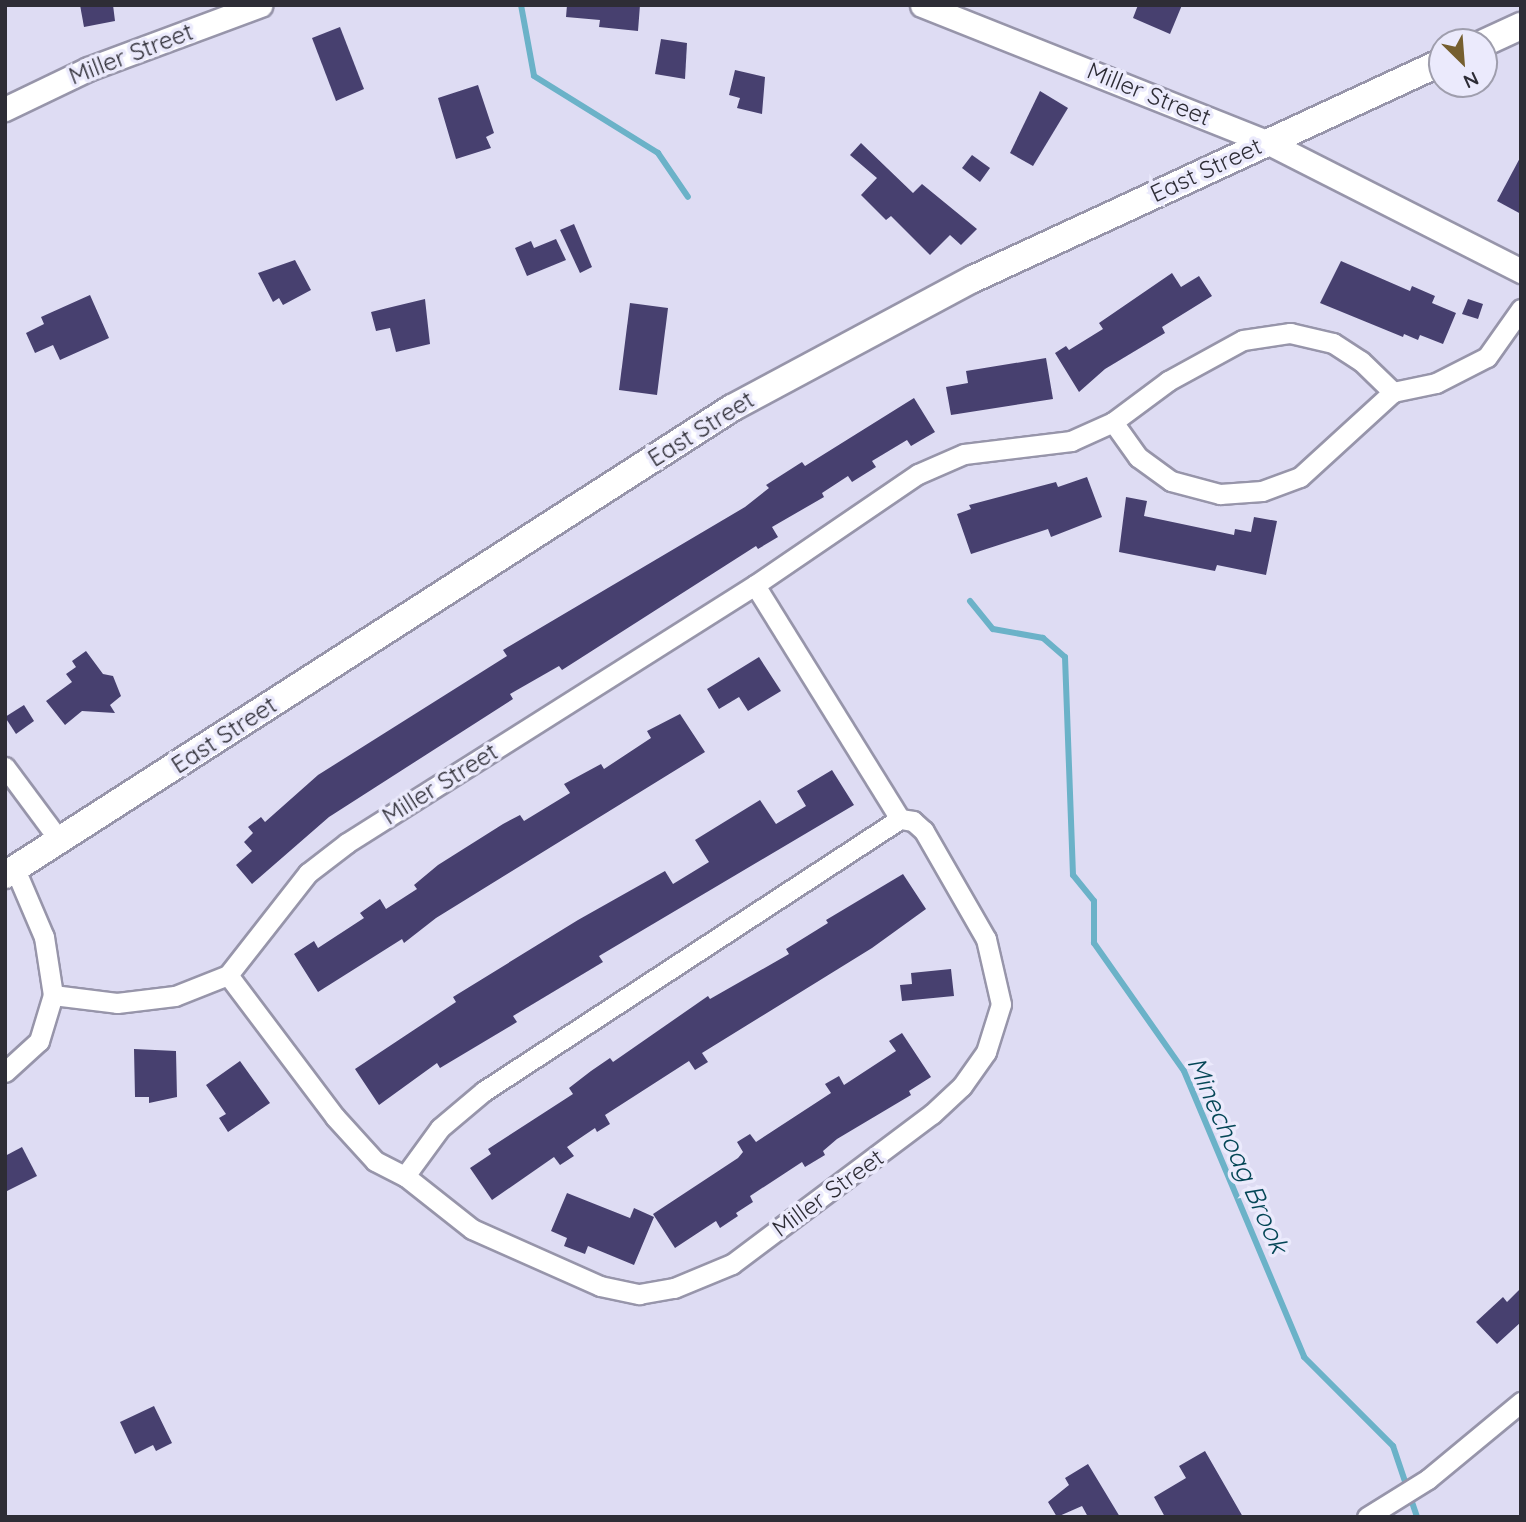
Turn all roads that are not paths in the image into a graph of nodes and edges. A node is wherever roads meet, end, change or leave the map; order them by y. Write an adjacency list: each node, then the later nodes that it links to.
1 (260, 5): 6 (street, Miller Street)
2 (922, 5): 7 (street, Miller Street)
3 (1521, 26): 4 (main road)
4 (1498, 37)
5 (1428, 68): 7 (main road, East Street)
6 (5, 109)
7 (1267, 142): 8 (street, Miller Street); 15 (main road, East Street)
8 (1521, 271)
9 (1521, 309): 10 (street)
10 (1394, 392): 11 (street, Miller Street); 11 (street)
11 (1113, 422): 12 (street, Miller Street)
12 (755, 585): 14 (street, Miller Street); 17 (street, Miller Street)
13 (5, 767): 15 (street)
14 (900, 819): 20 (street); 20 (street, Miller Street)
15 (60, 841): 16 (main road, East Street)
16 (10, 872): 18 (street)
17 (228, 975): 18 (street); 20 (street, Miller Street)
18 (53, 995): 19 (street)
19 (5, 1072)
20 (404, 1176)
21 (1521, 1402): 22 (street)
22 (1367, 1517)

